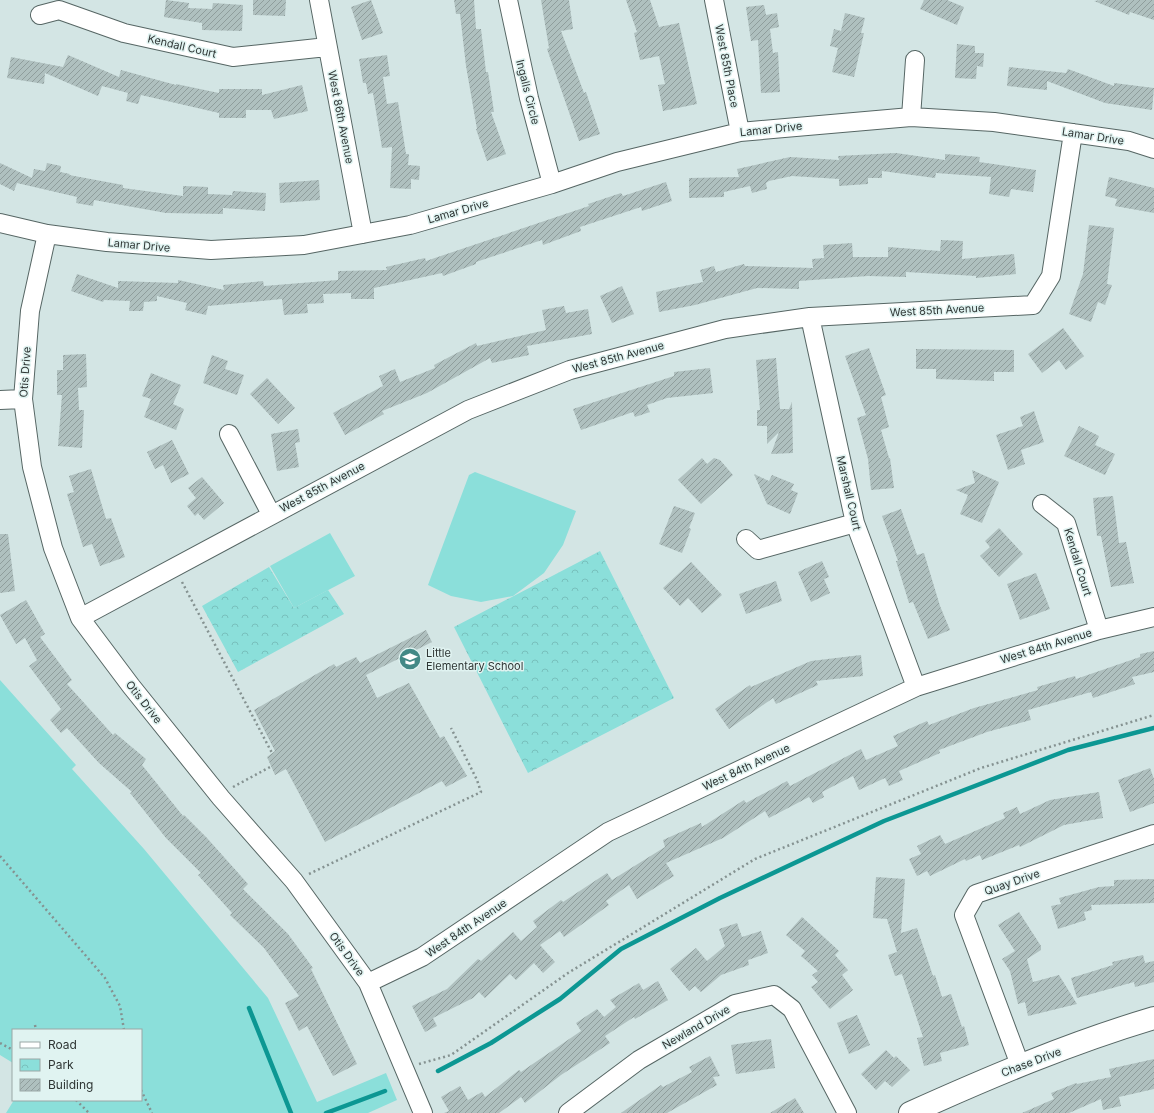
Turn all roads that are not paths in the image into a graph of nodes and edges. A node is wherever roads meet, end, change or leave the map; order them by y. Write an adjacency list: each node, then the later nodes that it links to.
1 (319, 0): 5 (street, West 86th Avenue)
2 (508, 0): 11 (street, Ingalls Circle)
3 (714, 0): 8 (street, West 85th Place)
4 (40, 15): 5 (street, Kendall Court)
5 (327, 47): 14 (street, West 86th Avenue)
6 (915, 60): 7 (street)
7 (911, 117): 8 (street, Lamar Drive); 9 (street, Lamar Drive)
8 (740, 132): 11 (street, Lamar Drive)
9 (1073, 133): 10 (street, Lamar Drive); 15 (street, West 85th Avenue)
10 (1154, 149)
11 (552, 184): 14 (street, Lamar Drive)
12 (0, 223): 13 (street, Lamar Drive)
13 (47, 234): 14 (street, Lamar Drive); 16 (street, Otis Drive)
14 (363, 234)
15 (810, 317): 20 (street, West 85th Avenue); 21 (street, Marshall Court)
16 (23, 399): 17 (street); 24 (street, Otis Drive)
17 (0, 400)
18 (229, 434): 20 (street)
19 (1042, 504): 25 (street, Kendall Court)
20 (271, 514): 24 (street, West 85th Avenue)
21 (855, 523): 22 (street); 26 (street, Marshall Court)
22 (746, 539)
23 (1154, 617): 25 (street, West 84th Avenue)
24 (80, 618): 28 (street, Otis Drive)
25 (1099, 630): 26 (street, West 84th Avenue)
26 (916, 687): 28 (street, West 84th Avenue)
27 (1154, 834): 30 (street, Quay Drive)
28 (368, 984): 31 (street, Otis Drive)
29 (1154, 1018): 30 (street, Chase Drive)
30 (1020, 1065): 34 (street, Chase Drive)
31 (423, 1113)
32 (568, 1113): 33 (street, Newland Drive)
33 (847, 1113)
34 (910, 1113)

